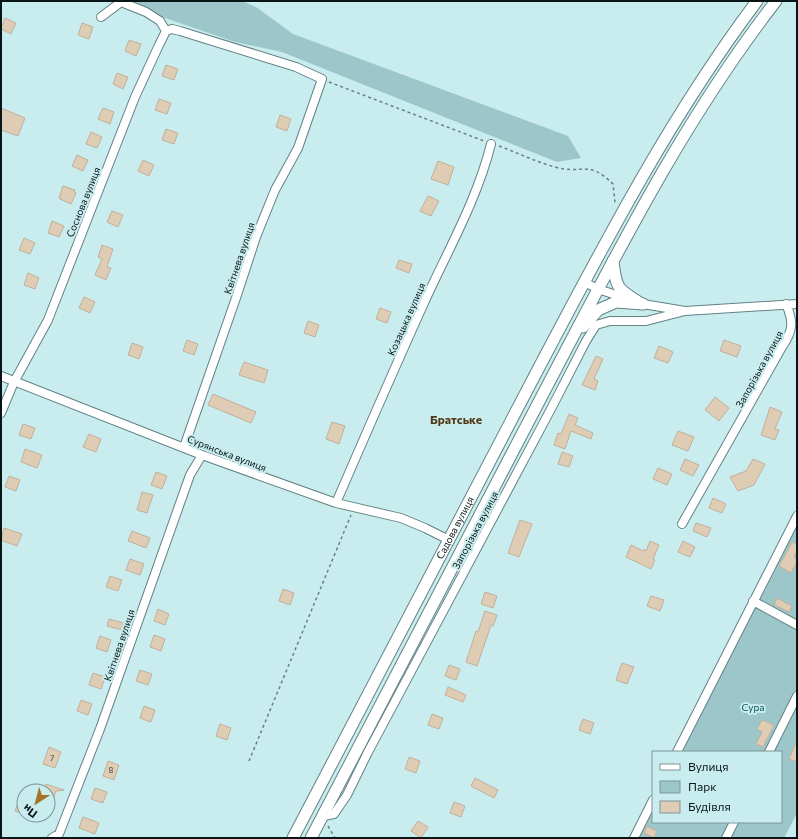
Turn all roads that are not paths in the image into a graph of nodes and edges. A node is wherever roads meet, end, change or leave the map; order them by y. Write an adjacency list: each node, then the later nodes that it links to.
1 (757, 1): 7 (main road, Садова вулиця)
2 (776, 1): 6 (main road, Садова вулиця)
3 (101, 17): 4 (street)
4 (168, 31): 15 (street, Соснова вулиця); 17 (street, Квітнева вулиця)
5 (491, 144): 19 (street, Козацька вулиця)
6 (613, 261): 8 (main road, Садова вулиця); 9 (main road)
7 (584, 282): 8 (street); 22 (main road, Садова вулиця)
8 (600, 286): 9 (street); 13 (main road, Садова вулиця)
9 (643, 304): 12 (street); 13 (main road)
10 (786, 304): 11 (street); 12 (street); 21 (street, Запорізька вулиця)
11 (797, 304)
12 (684, 311): 29 (street, Запорізька вулиця)
13 (573, 337): 29 (main road, Садова вулиця)
14 (1, 376): 15 (street, Сурянська вулиця)
15 (14, 382): 16 (street); 17 (street, Сурянська вулиця)
16 (1, 413)
17 (184, 447): 18 (street, Сурянська вулиця)
18 (202, 455): 19 (street, Сурянська вулиця); 31 (street, Квітнева вулиця)
19 (336, 503): 22 (street, Сурянська вулиця)
20 (797, 516): 23 (street)
21 (682, 524)
22 (449, 540): 32 (main road, Садова вулиця)
23 (753, 601): 24 (street); 26 (street)
24 (797, 625)
25 (797, 696): 27 (street)
26 (678, 751)
27 (770, 751)
28 (652, 802): 34 (street)
29 (323, 816): 33 (main road, Садова вулиця)
30 (734, 823): 35 (street)
31 (56, 837)
32 (293, 838)
33 (311, 838)
34 (634, 838)
35 (726, 838)

